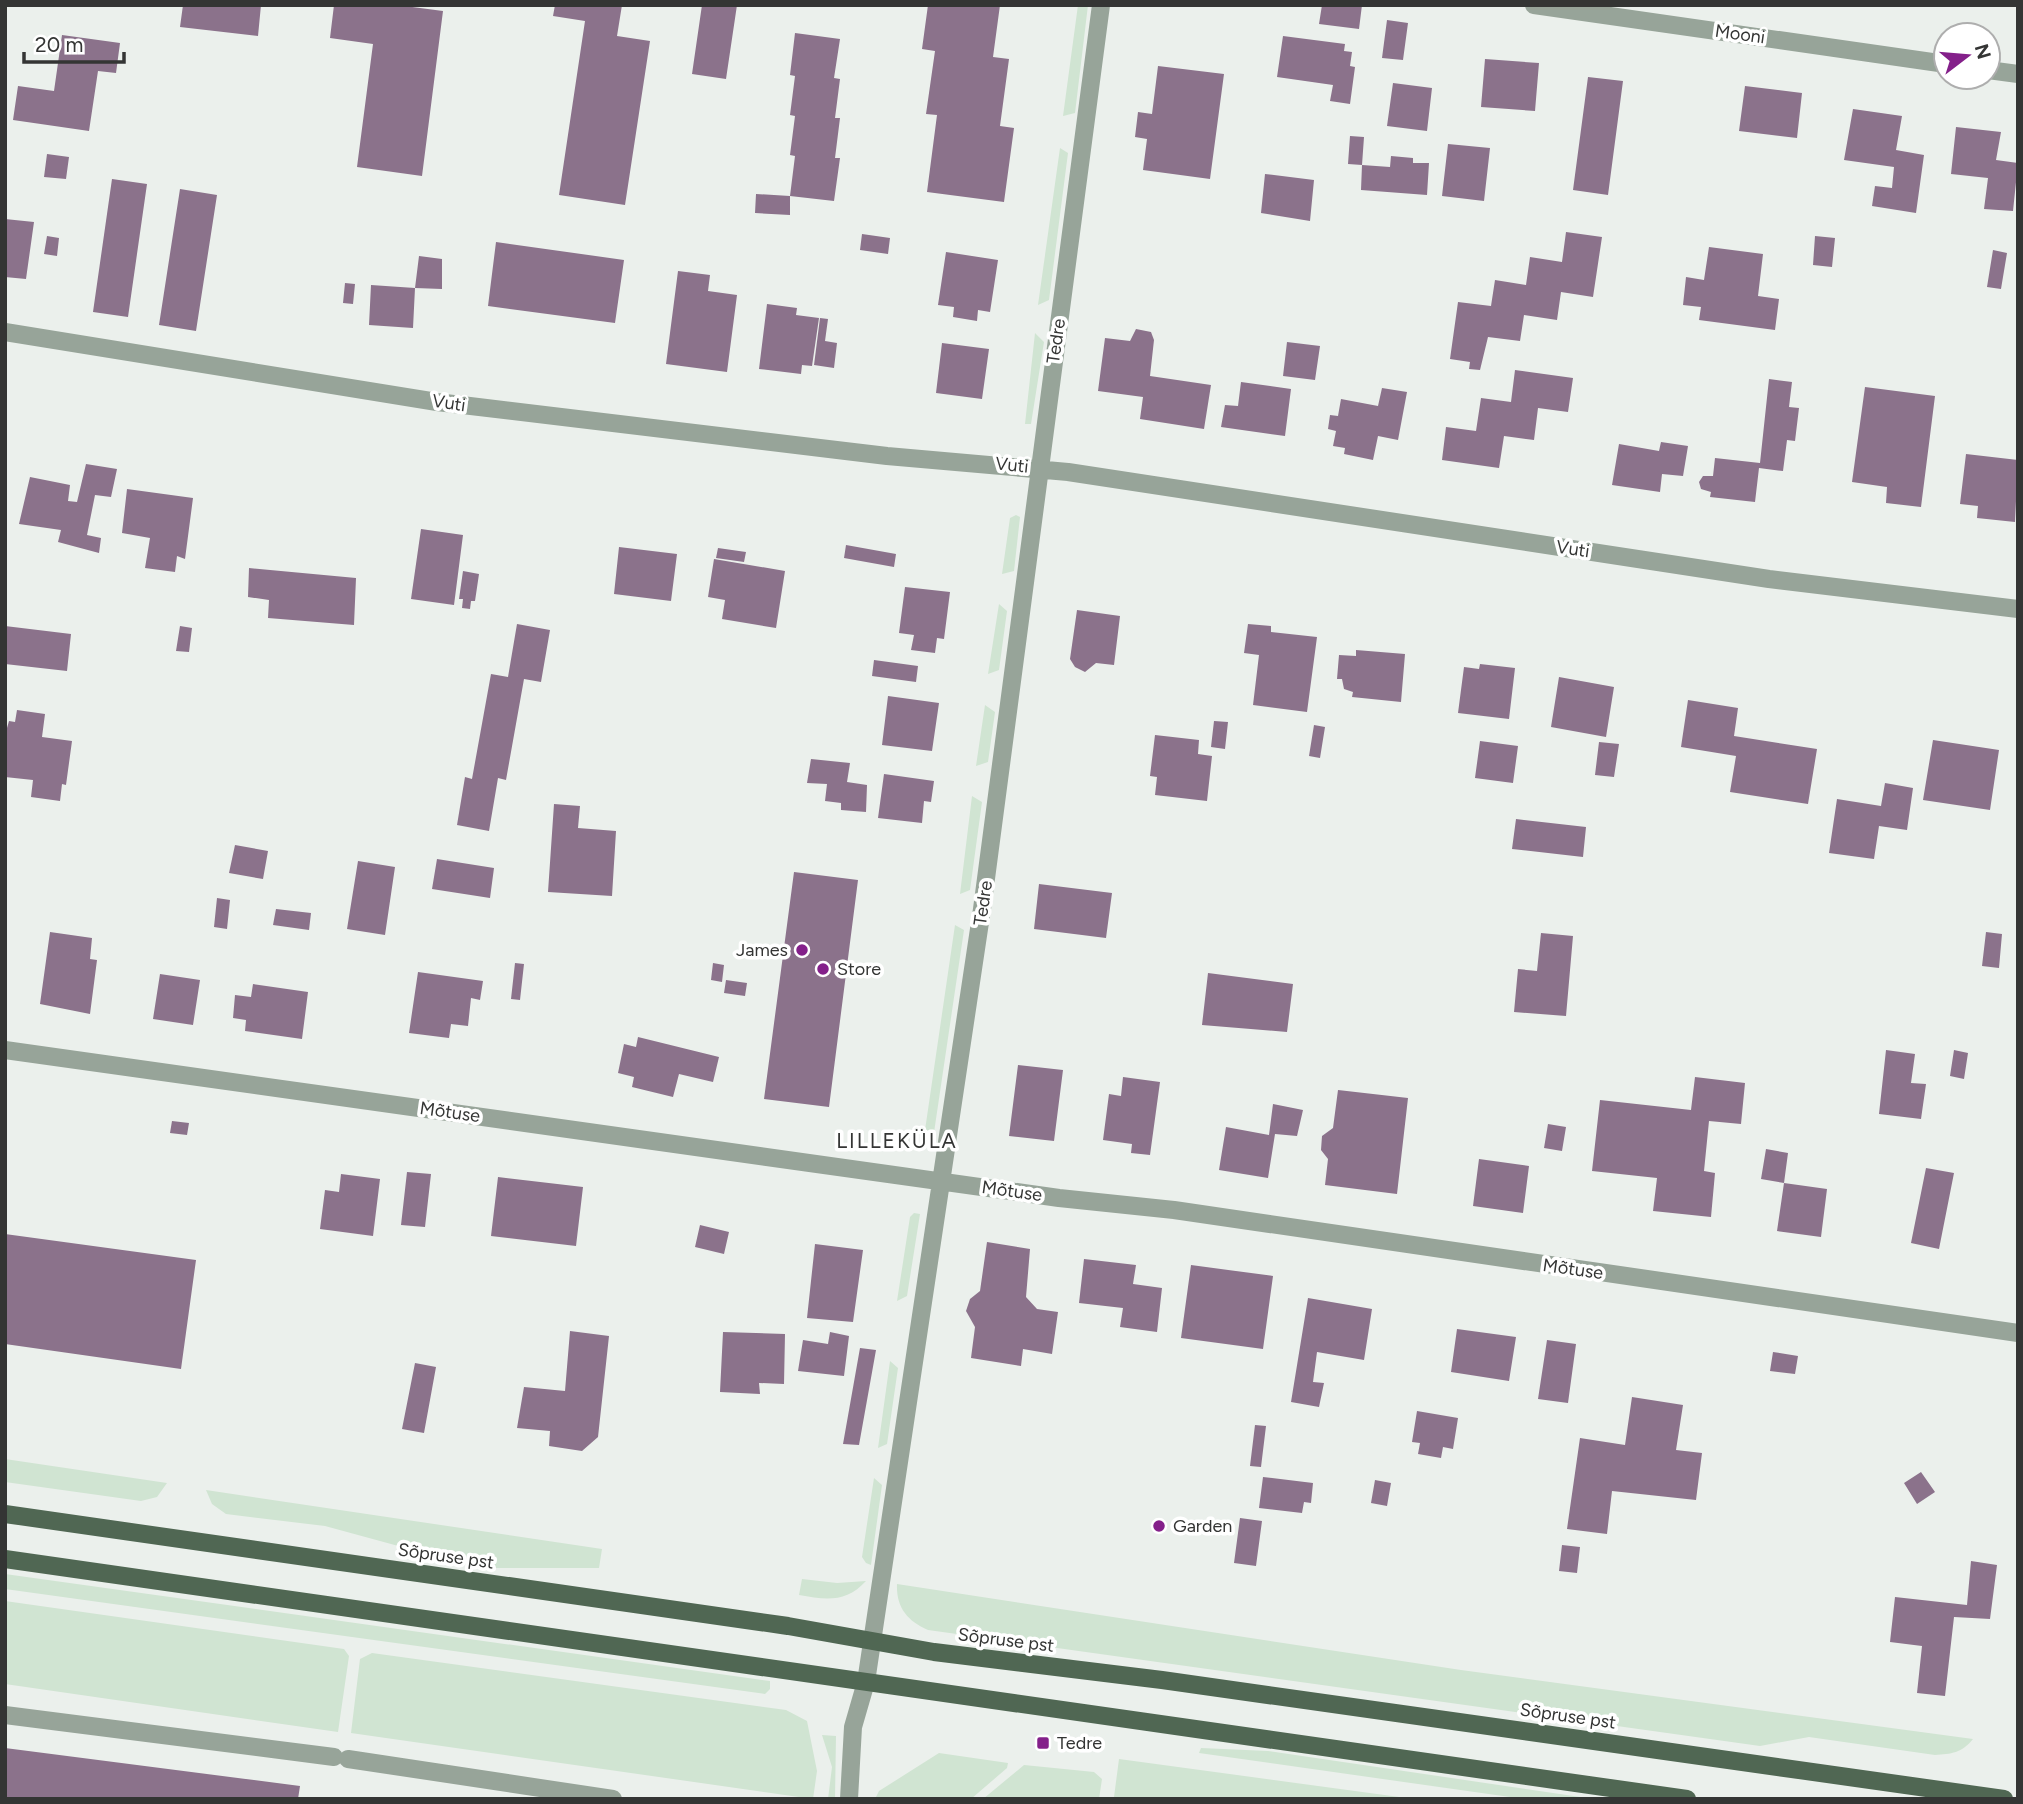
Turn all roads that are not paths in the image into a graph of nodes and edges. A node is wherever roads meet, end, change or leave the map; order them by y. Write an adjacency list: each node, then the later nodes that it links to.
1 (1101, 5): 5 (street, Tedre)
2 (1534, 5): 3 (street, Mooni)
3 (1932, 62)
4 (5, 332): 5 (street, Vuti)
5 (1040, 468): 6 (street, Vuti); 8 (street, Tedre)
6 (2018, 609)
7 (5, 1050): 8 (street, Mõtuse)
8 (942, 1181): 9 (street, Mõtuse); 12 (street, Tedre)
9 (2018, 1333)
10 (5, 1514): 12 (main road, Sõpruse pst)
11 (5, 1559): 13 (main road)
12 (872, 1642): 13 (street, Tedre); 15 (main road, Sõpruse pst)
13 (866, 1682): 17 (street, Tedre); 18 (main road)
14 (5, 1715): 16 (street)
15 (1964, 1796): 19 (main road, Sõpruse pst)
16 (613, 1799)
17 (849, 1799)
18 (1687, 1799)
19 (2004, 1799)

